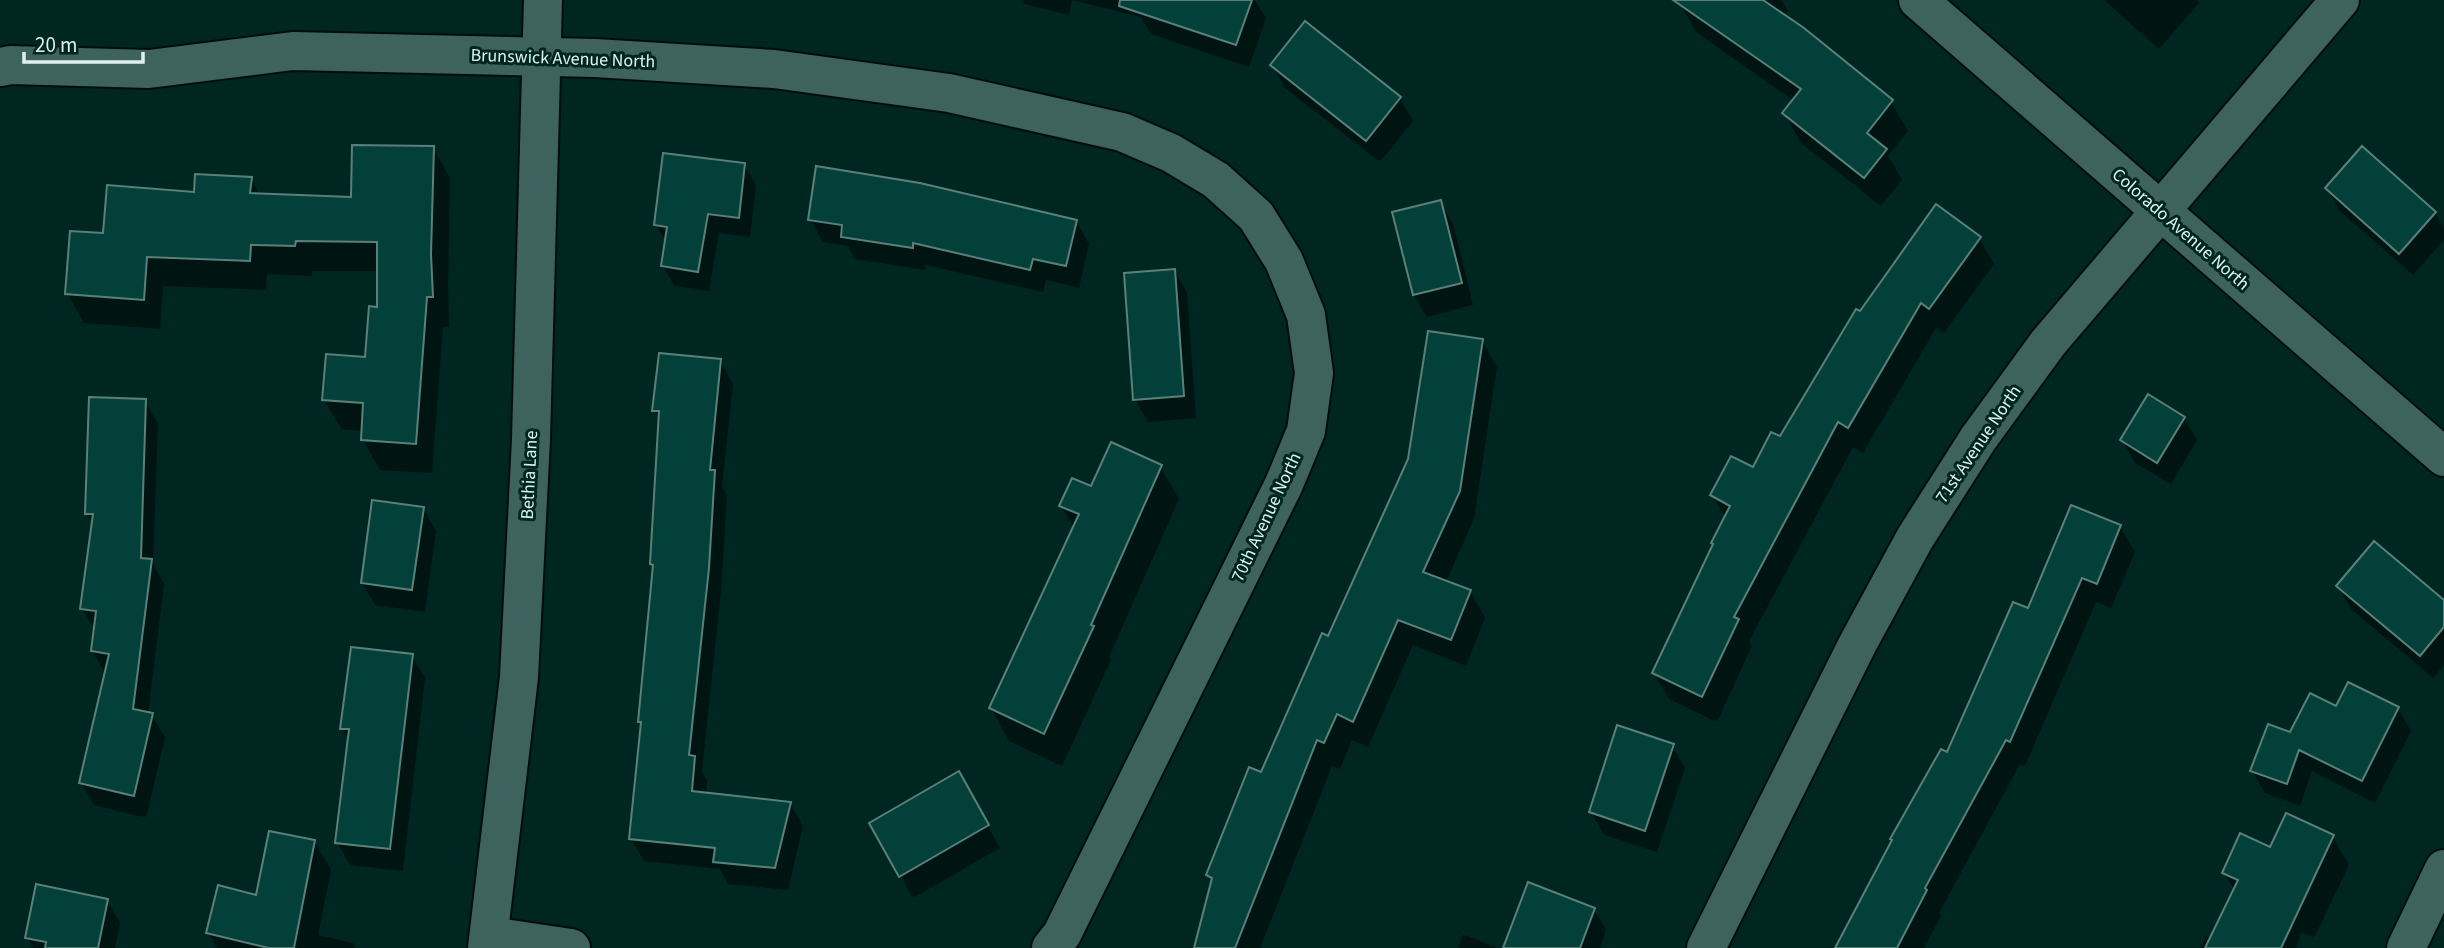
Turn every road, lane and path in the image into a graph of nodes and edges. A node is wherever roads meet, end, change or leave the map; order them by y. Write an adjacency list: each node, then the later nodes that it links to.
1 (543, 0): 4 (street, Bethia Lane)
2 (1919, 0): 7 (street, Colorado Avenue North)
3 (2340, 0): 7 (street, 71st Avenue North)
4 (542, 57): 5 (street, Brunswick Avenue North); 6 (street, Brunswick Avenue North); 10 (street, Bethia Lane)
5 (0, 67)
6 (1122, 132): 12 (street, 70th Avenue North)
7 (2160, 211): 8 (street, Colorado Avenue North); 13 (street, 71st Avenue North)
8 (2444, 457)
9 (2444, 869): 14 (street)
10 (488, 942): 11 (street)
11 (571, 948)
12 (1051, 948)
13 (1706, 948)
14 (2406, 948)

